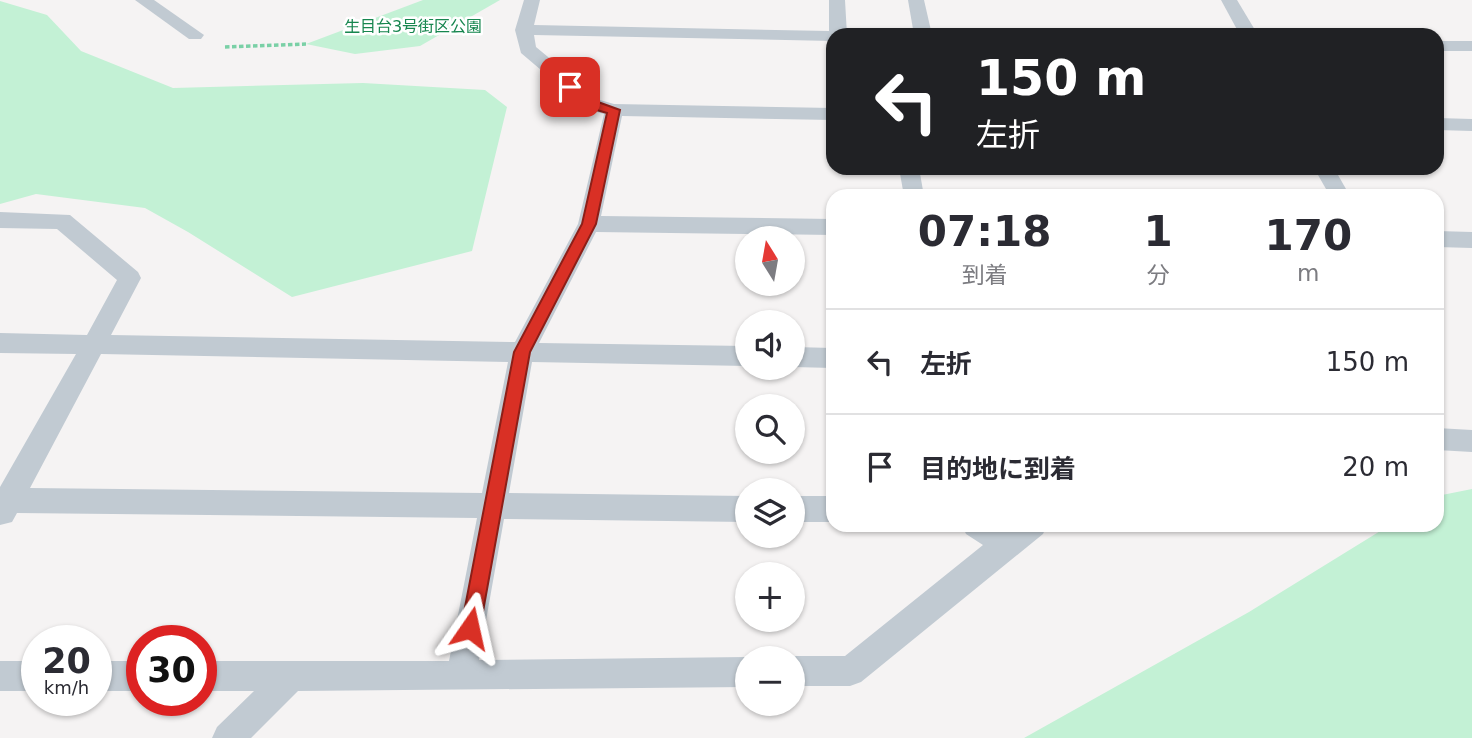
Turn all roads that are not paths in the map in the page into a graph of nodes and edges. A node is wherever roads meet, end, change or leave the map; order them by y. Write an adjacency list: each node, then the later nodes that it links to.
1 (143, 0): 10 (street)
2 (532, 0): 9 (street)
3 (836, 0): 6 (street)
4 (916, 0): 7 (street)
5 (1229, 0): 8 (street)
6 (838, 28)
7 (922, 28)
8 (1245, 28)
9 (524, 30): 11 (street); 14 (street)
10 (195, 35)
11 (826, 36)
12 (1444, 46): 13 (street)
13 (1472, 46)
14 (614, 110): 15 (street); 19 (street)
15 (826, 114)
16 (1444, 124): 17 (street)
17 (1472, 125)
18 (0, 220): 24 (street)
19 (589, 224): 20 (street); 25 (street)
20 (826, 227)
21 (1444, 239): 22 (street)
22 (1472, 240)
23 (0, 343): 24 (street)
24 (94, 346): 25 (street); 31 (street)
25 (522, 352): 26 (street); 32 (street)
26 (735, 356)
27 (805, 357): 28 (street)
28 (826, 358)
29 (1444, 439): 30 (street)
30 (1472, 441)
31 (3, 506): 32 (street)
32 (493, 506): 33 (street); 45 (street)
33 (735, 509)
34 (805, 509): 35 (street)
35 (826, 509)
36 (987, 532): 38 (street)
37 (1023, 532): 38 (street)
38 (1006, 544): 39 (street)
39 (805, 671)
40 (735, 672): 45 (street)
41 (0, 676): 42 (street)
42 (21, 676)
43 (217, 676): 44 (street)
44 (292, 676): 45 (street); 46 (street)
45 (461, 676)
46 (228, 738)

